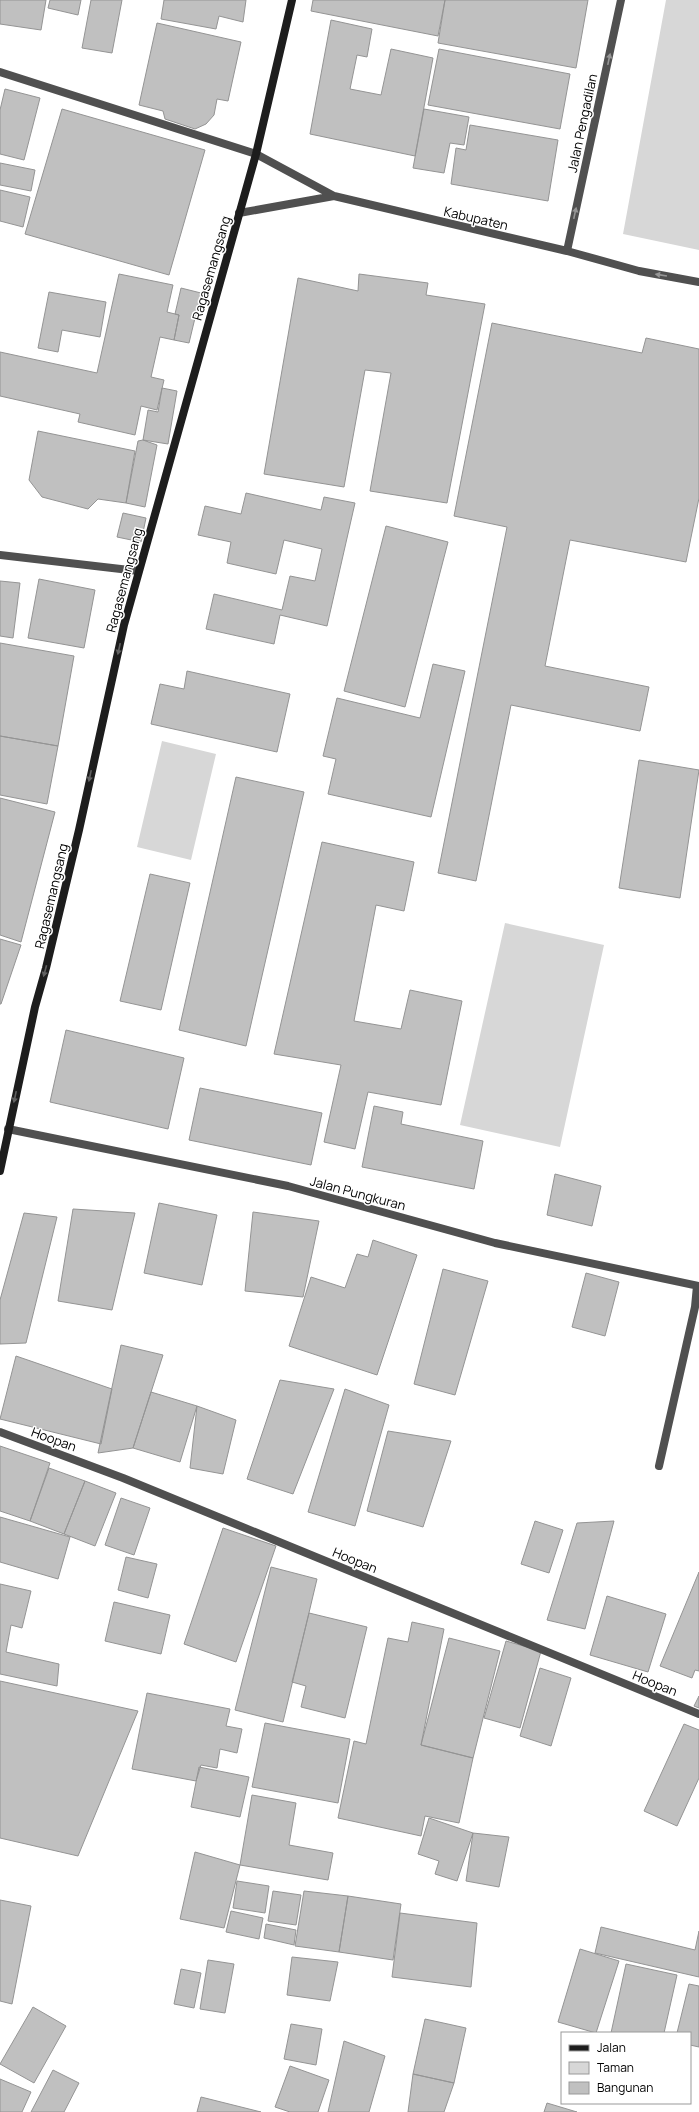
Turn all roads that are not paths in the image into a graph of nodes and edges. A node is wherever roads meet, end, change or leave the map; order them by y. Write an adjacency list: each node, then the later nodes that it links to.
1 (292, 0): 4 (street, Ragasemangsang)
2 (621, 0): 7 (street, Jalan Pengadilan, one-way to 2)
3 (0, 72): 4 (street, Kabupaten)
4 (256, 154): 5 (street, Kabupaten); 6 (street, Ragasemangsang)
5 (334, 196): 6 (street); 7 (street, Kabupaten)
6 (238, 213): 10 (street, Ragasemangsang)
7 (567, 251): 8 (street, Kabupaten, one-way to 7)
8 (699, 282)
9 (0, 555): 10 (street)
10 (138, 571): 11 (street, Ragasemangsang, one-way to 11)
11 (8, 1129): 12 (street, Ragasemangsang); 13 (street, Jalan Pungkuran)
12 (0, 1171)
13 (698, 1286): 15 (street)
14 (0, 1432): 16 (street, Hoopan)
15 (659, 1466)
16 (699, 1714)

